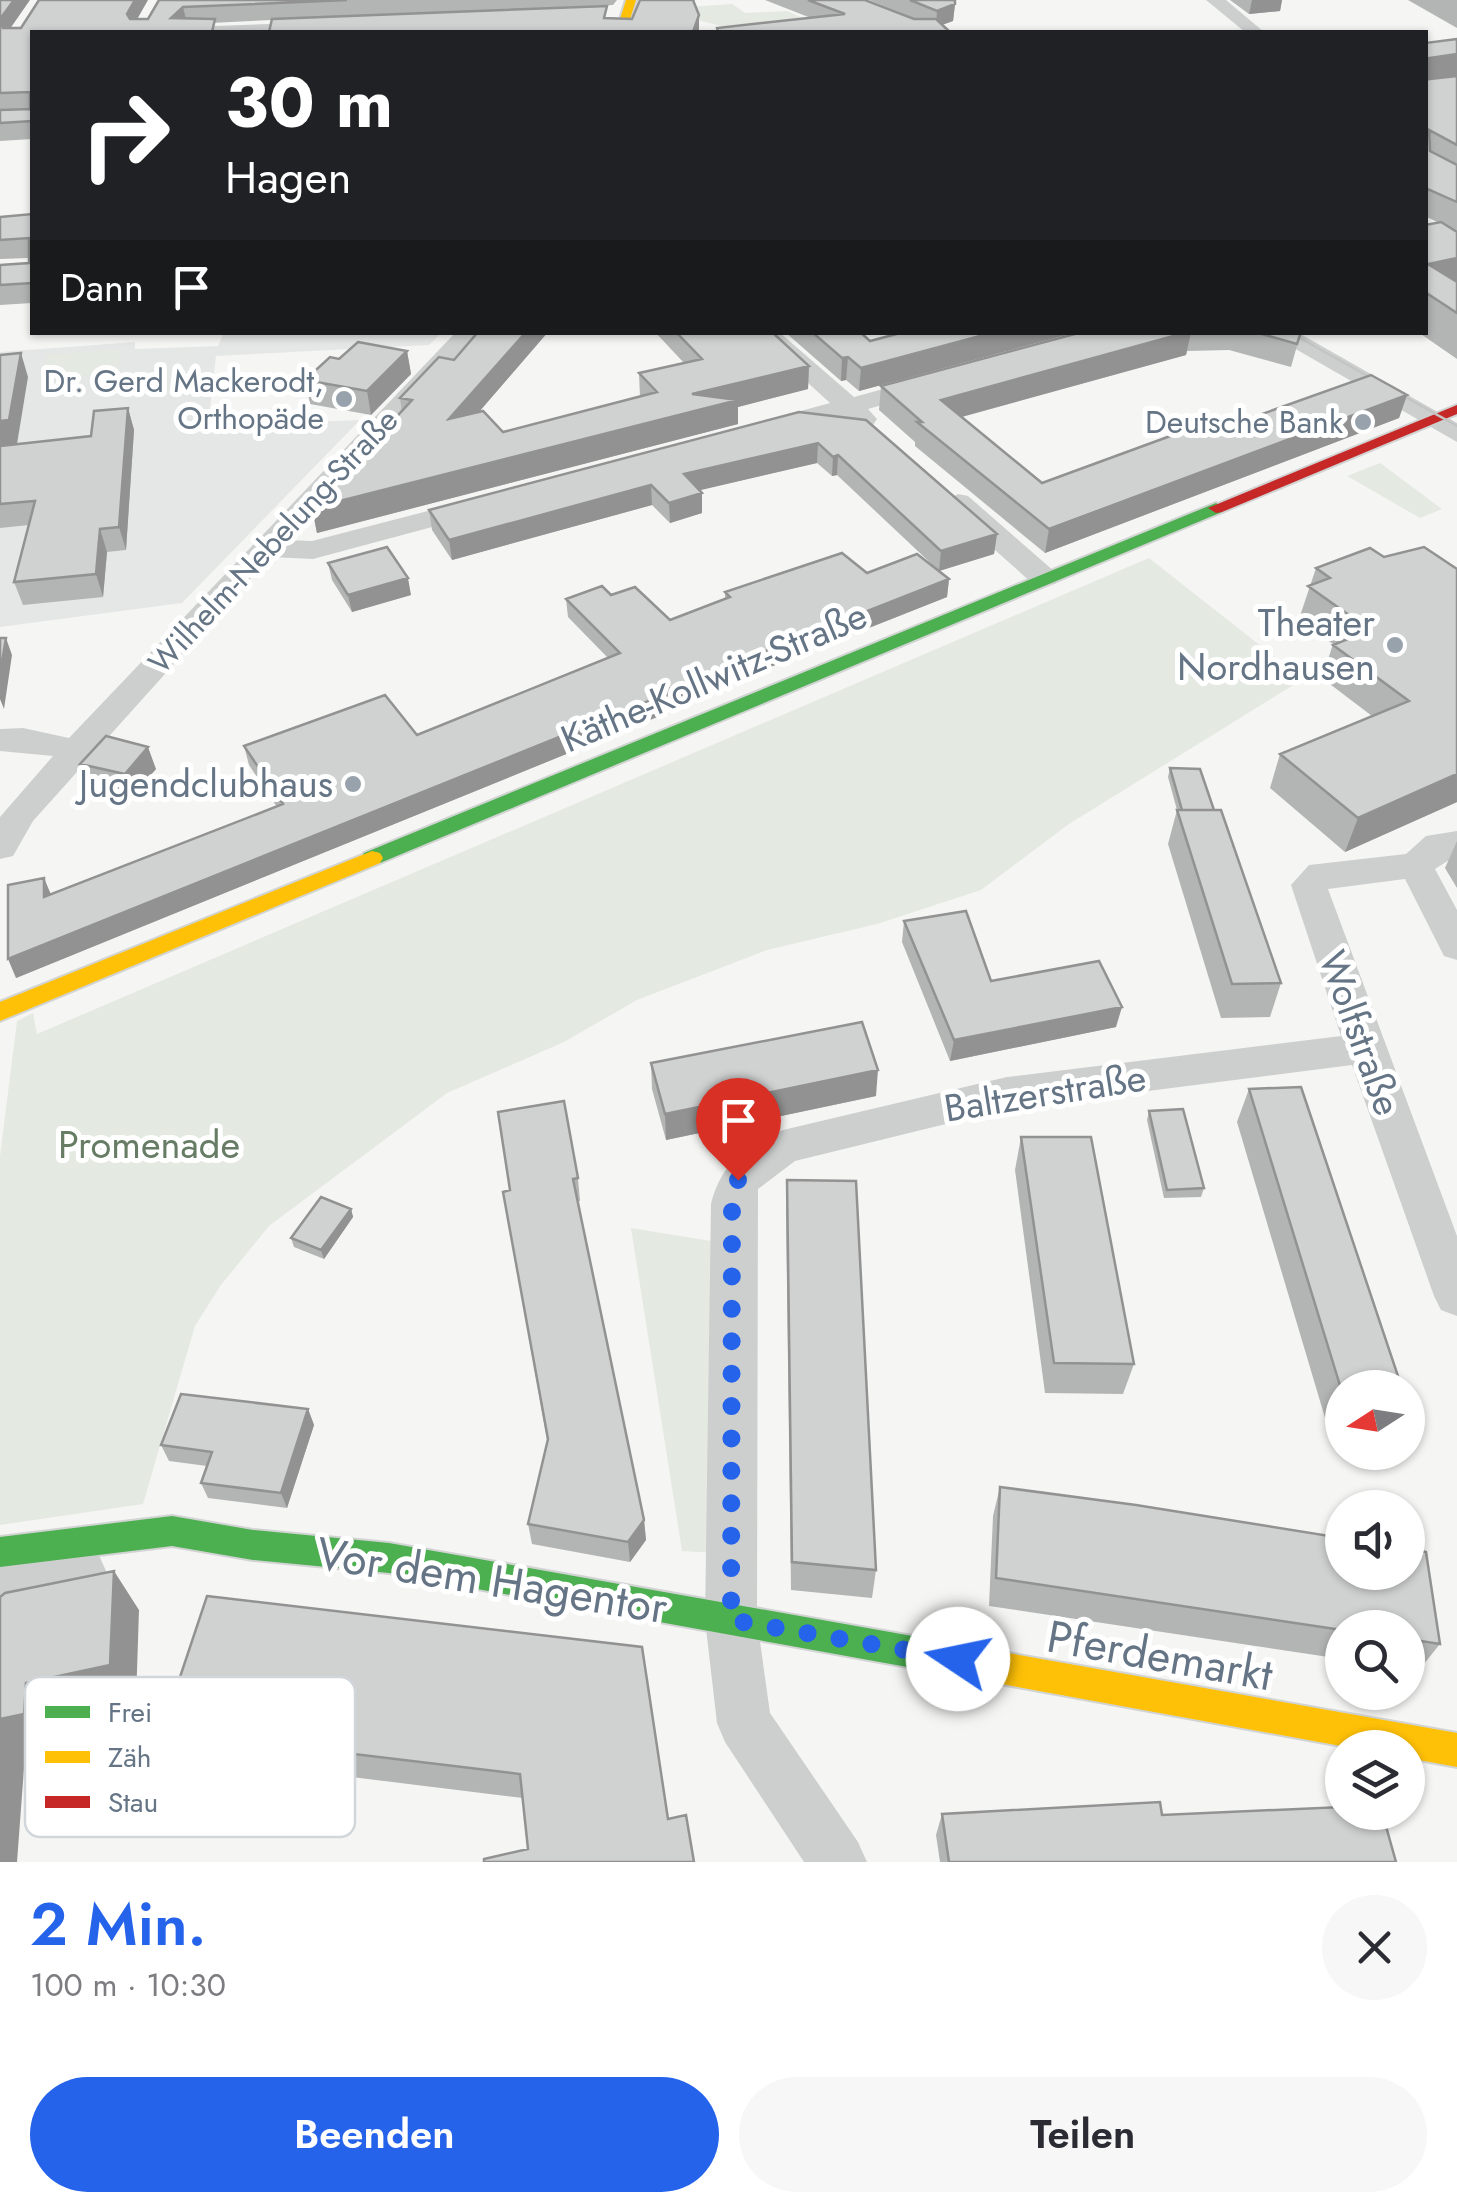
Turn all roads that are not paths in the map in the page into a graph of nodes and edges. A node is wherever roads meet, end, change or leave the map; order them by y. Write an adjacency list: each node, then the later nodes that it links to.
1 (1216, 0): 4 (street)
2 (342, 26): 3 (street)
3 (280, 30)
4 (1254, 30)
5 (467, 335): 16 (street, Wilhelm-Nebelung-Straße)
6 (767, 335): 10 (street)
7 (1284, 335): 11 (street)
8 (1321, 335): 11 (street)
9 (956, 378): 10 (street)
10 (850, 406): 12 (street); 13 (street)
11 (1450, 418): 17 (street, Käthe-Kollwitz-Straße)
12 (754, 432)
13 (880, 433)
14 (940, 486): 17 (street)
15 (504, 499): 16 (street)
16 (262, 548): 19 (street, Wilhelm-Nebelung-Straße)
17 (1044, 578): 24 (street, Käthe-Kollwitz-Straße)
18 (0, 740): 19 (street)
19 (78, 750): 21 (street, Wilhelm-Nebelung-Straße)
20 (1457, 843): 22 (street, Wolfstraße)
21 (0, 847)
22 (1416, 866): 23 (street); 25 (street, Wolfstraße)
23 (1457, 946)
24 (0, 1012)
25 (1366, 1048): 26 (street, Wolfstraße); 30 (street, Baltzerstraße)
26 (1456, 1289)
27 (253, 1545): 28 (street, Vor dem Hagentor); 29 (street, Vor dem Hagentor); 30 (street, Vor dem Hagentor)
28 (0, 1552)
29 (0, 1591)
30 (731, 1620): 31 (street, Pferdemarkt); 32 (street)
31 (1457, 1750)
32 (838, 1862)

